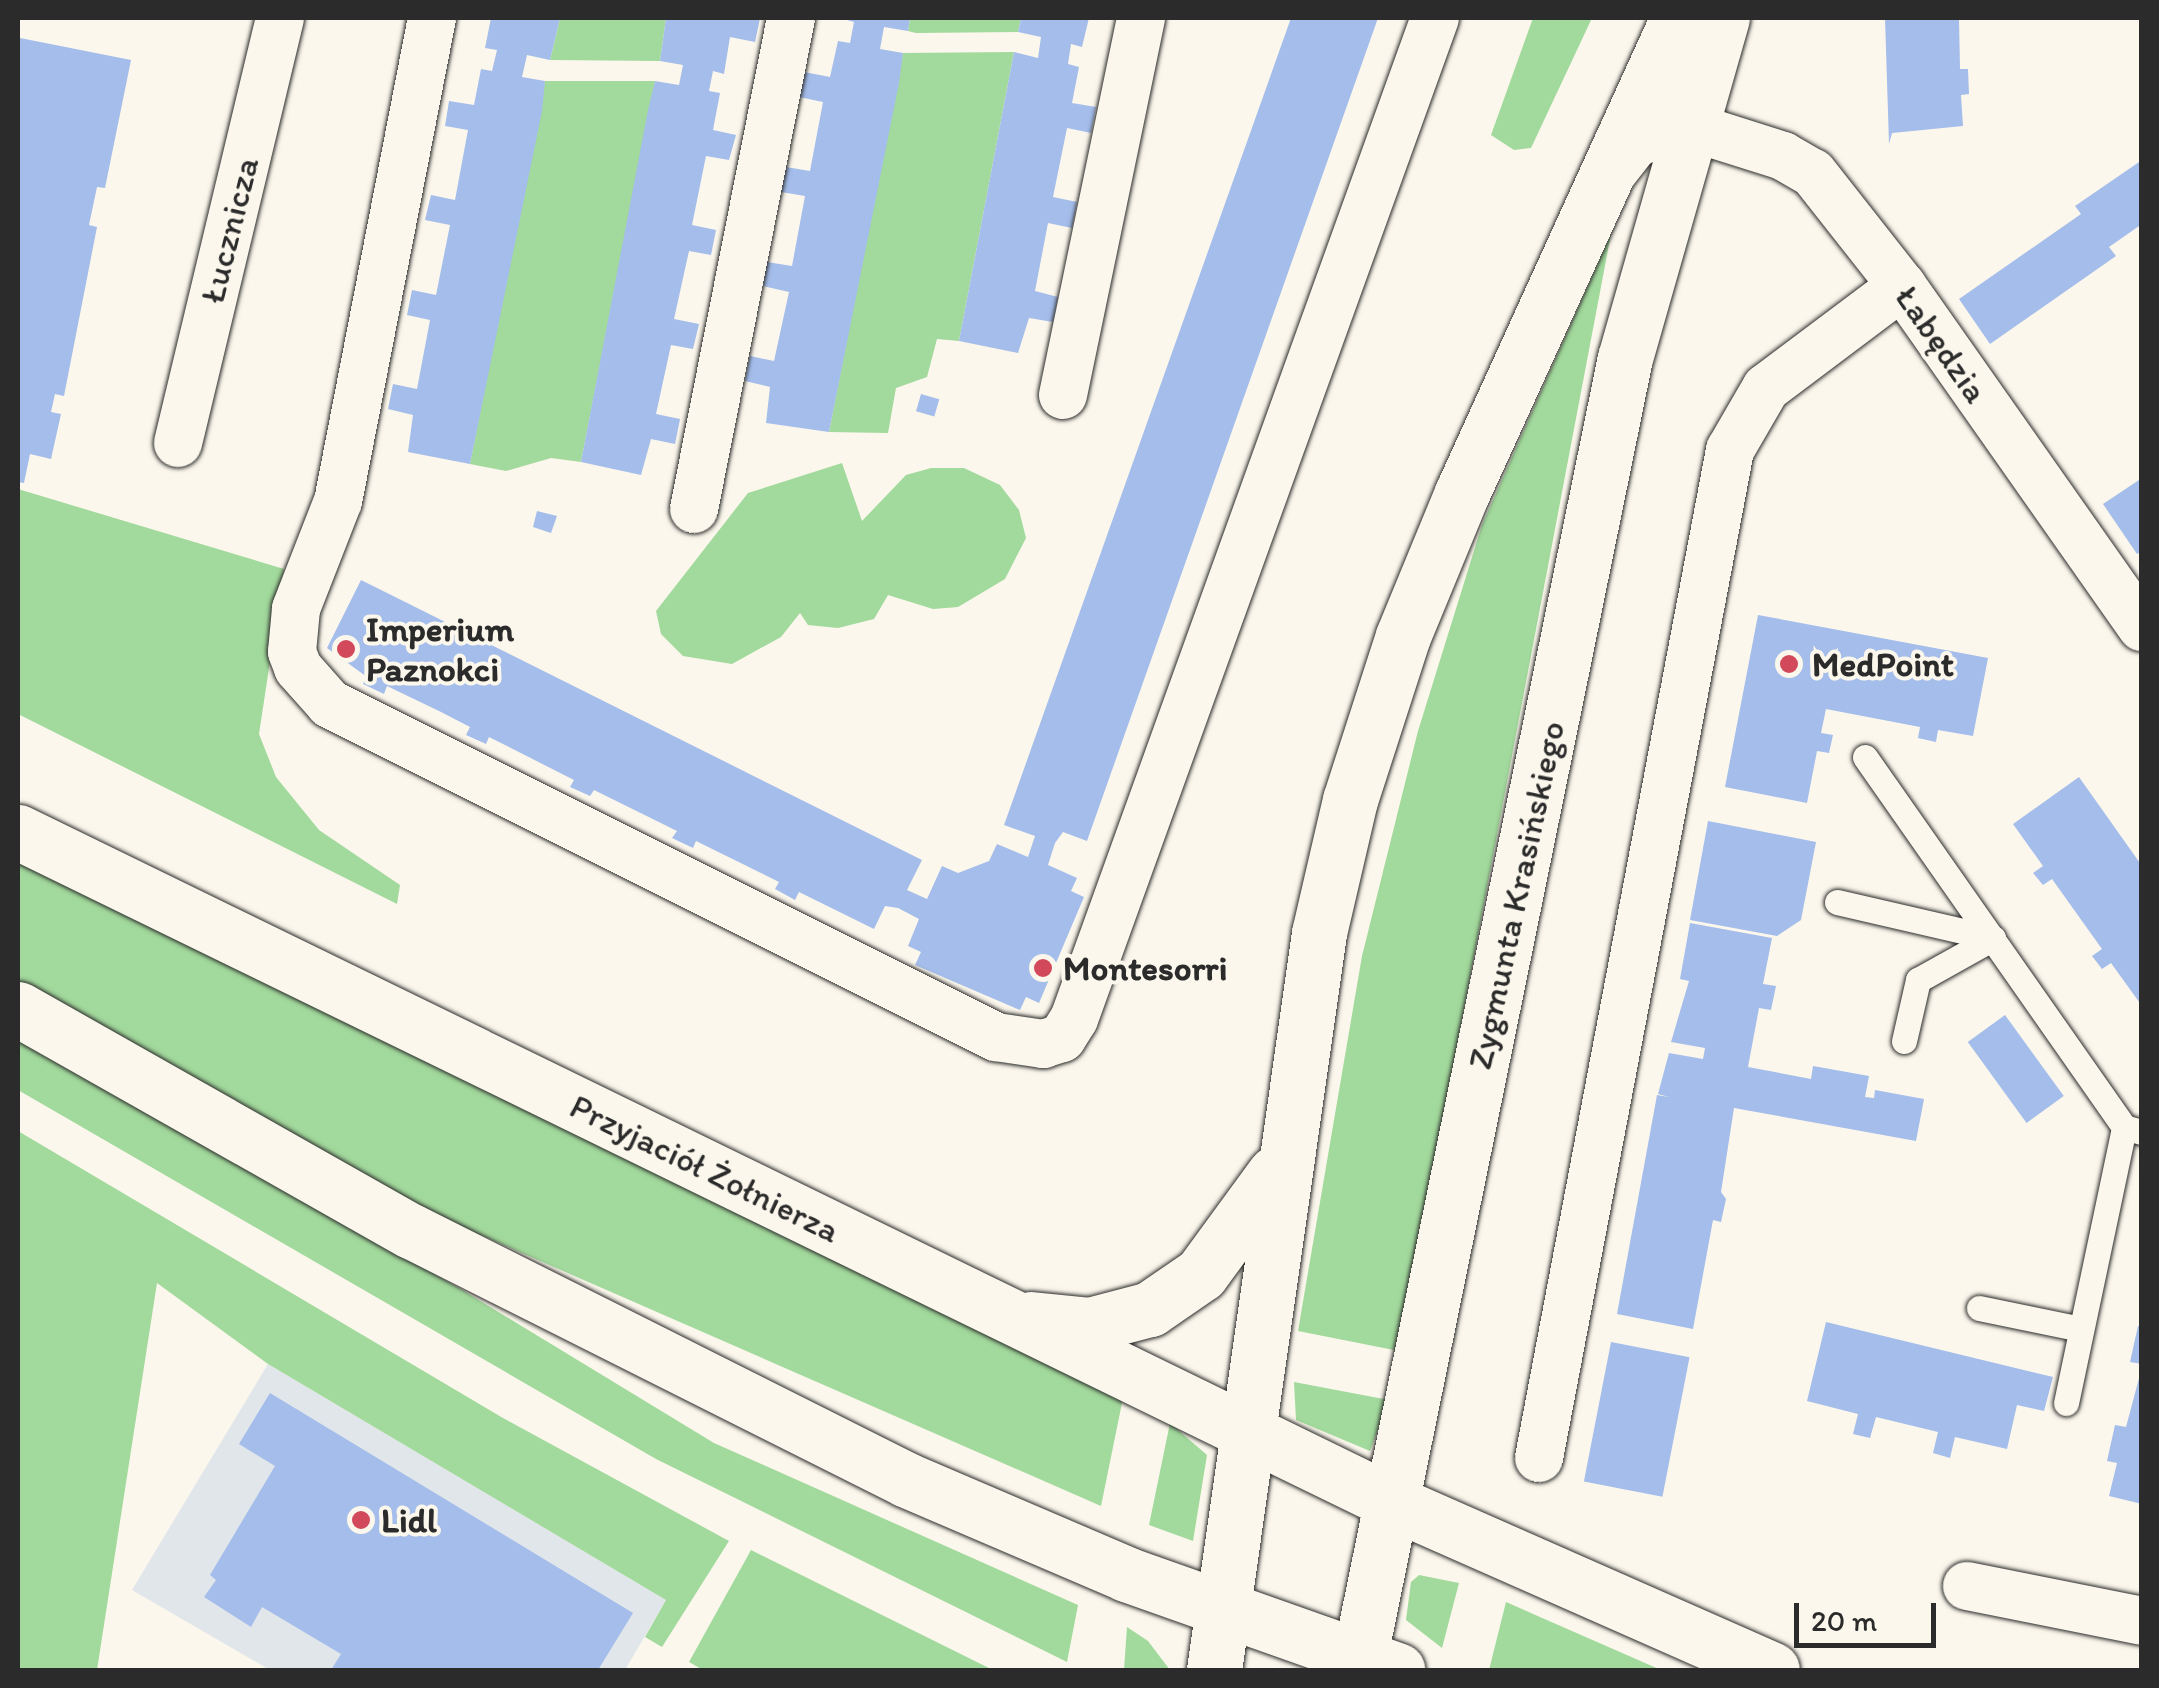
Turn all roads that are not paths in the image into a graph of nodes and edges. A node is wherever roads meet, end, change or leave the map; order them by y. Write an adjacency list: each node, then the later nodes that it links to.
1 (280, 18): 11 (street, Łucznicza)
2 (432, 18): 5 (street)
3 (791, 18): 12 (street)
4 (1142, 18): 10 (street)
5 (1435, 18)
6 (1692, 19): 7 (street, Zygmunta Krasińskiego); 8 (street, Zygmunta Krasińskiego)
7 (1691, 124): 8 (street, Zygmunta Krasińskiego); 9 (street, Łabędzia); 28 (street, Zygmunta Krasińskiego)
8 (1596, 201): 21 (street, Zygmunta Krasińskiego)
9 (1902, 286): 13 (street, Łabędzia); 27 (street)
10 (1064, 395)
11 (178, 443)
12 (694, 509)
13 (2142, 627)
14 (1865, 757): 17 (lane)
15 (18, 832): 22 (street, Przyjaciół Żołnierza)
16 (1838, 902): 17 (lane)
17 (1993, 938): 19 (lane); 20 (lane)
18 (18, 1008): 30 (street)
19 (1904, 1041)
20 (2132, 1130): 24 (lane)
21 (1285, 1153): 22 (street, Zygmunta Krasińskiego); 26 (street, Zygmunta Krasińskiego)
22 (988, 1307): 26 (street, Przyjaciół Żołnierza)
23 (1979, 1308): 24 (lane)
24 (2081, 1329): 25 (lane)
25 (2066, 1403)
26 (1246, 1432): 28 (street, Przyjaciół Żołnierza); 30 (street, Zygmunta Krasińskiego)
27 (1539, 1458)
28 (1394, 1503): 32 (street, Zygmunta Krasińskiego); 34 (street, Przyjaciół Żołnierza)
29 (1967, 1586): 31 (street)
30 (1222, 1611): 32 (street); 33 (street, Zygmunta Krasińskiego)
31 (2142, 1621)
32 (1371, 1666)
33 (1214, 1670)
34 (1772, 1670)

